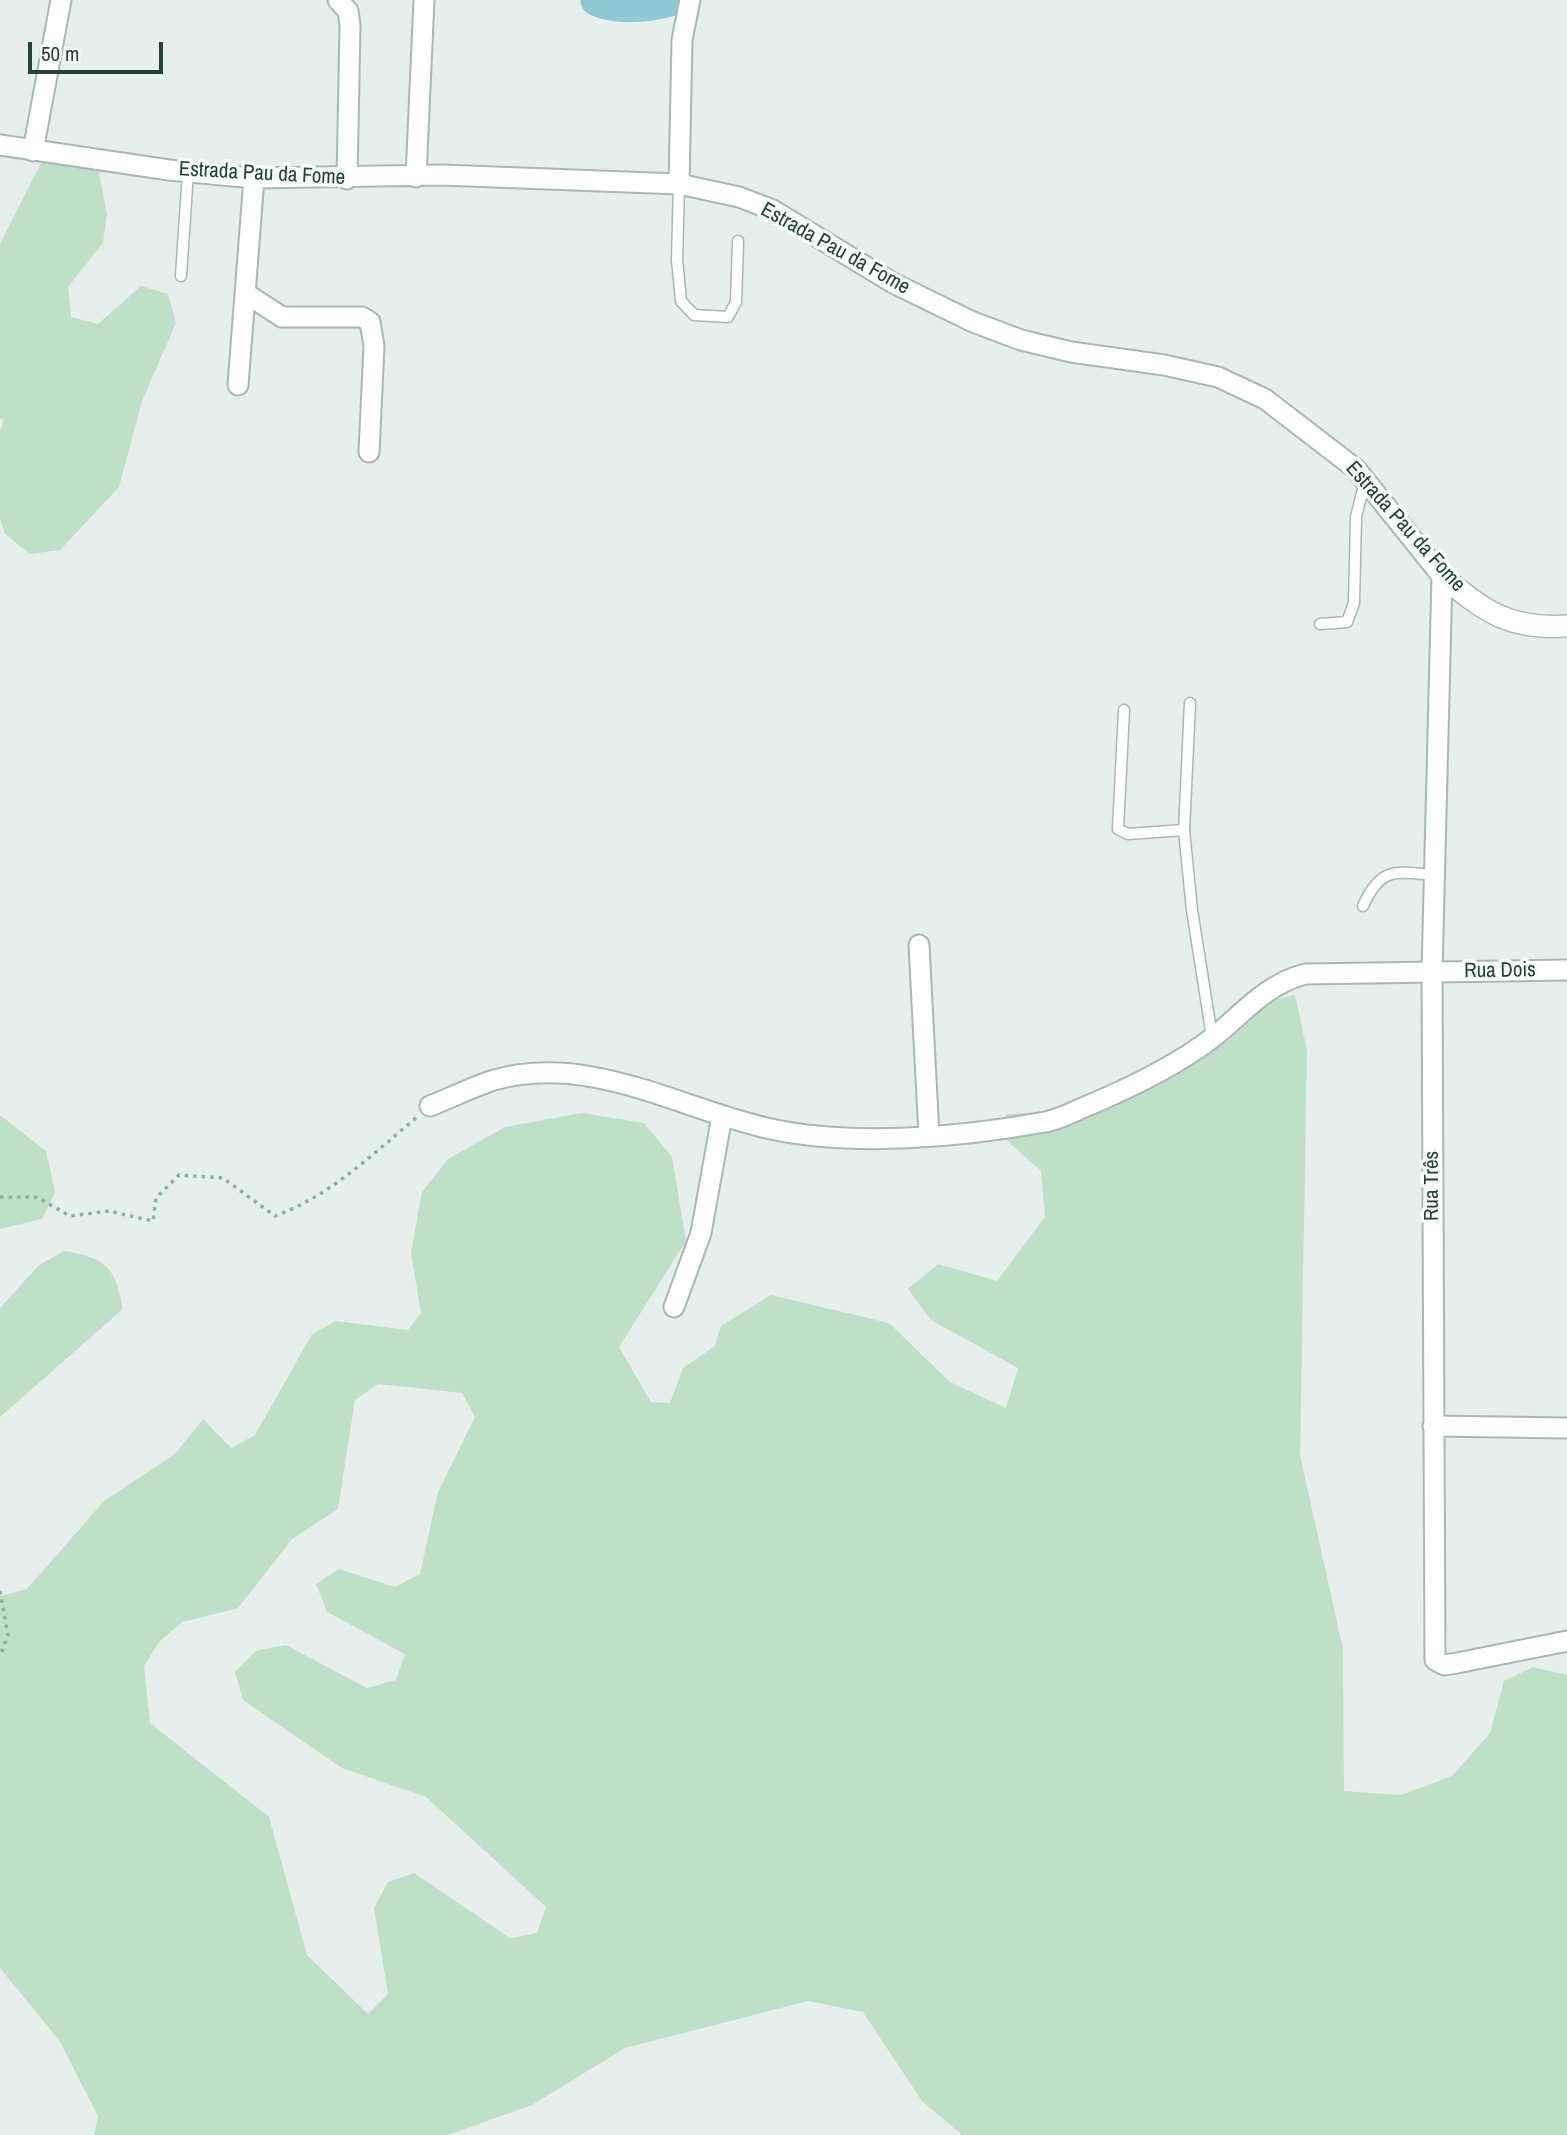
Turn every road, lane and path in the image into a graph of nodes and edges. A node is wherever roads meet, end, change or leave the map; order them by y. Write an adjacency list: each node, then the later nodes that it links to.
1 (61, 0): 6 (street)
2 (338, 0): 10 (street)
3 (424, 0): 8 (street)
4 (690, 0): 11 (street)
5 (0, 145): 6 (street, Estrada Pau da Fome)
6 (33, 151): 7 (street, Estrada Pau da Fome)
7 (188, 172): 9 (street, Estrada Pau da Fome); 13 (lane)
8 (416, 177): 10 (street, Estrada Pau da Fome); 11 (street, Estrada Pau da Fome)
9 (254, 178): 10 (street, Estrada Pau da Fome); 14 (street)
10 (347, 178)
11 (680, 184): 12 (lane); 17 (street, Estrada Pau da Fome)
12 (738, 241)
13 (181, 276)
14 (245, 293): 15 (street); 16 (street)
15 (238, 385)
16 (369, 452)
17 (1366, 480): 18 (street, Estrada Pau da Fome); 19 (lane)
18 (1443, 576): 20 (street, Estrada Pau da Fome); 24 (street, Rua Três)
19 (1320, 624)
20 (1567, 626)
21 (1190, 703): 23 (lane)
22 (1124, 710): 23 (lane)
23 (1184, 830): 29 (lane)
24 (1435, 875): 25 (lane); 28 (street, Rua Três)
25 (1363, 906)
26 (919, 945): 32 (street)
27 (1567, 970): 28 (street, Rua Dois)
28 (1432, 972): 29 (street, Rua Dois); 35 (street, Rua Três)
29 (1212, 1038): 32 (street, Rua Dois)
30 (430, 1106): 31 (street, Rua Dois); 33 (path)
31 (722, 1116): 32 (street, Rua Dois); 34 (street)
32 (929, 1136)
33 (0, 1197)
34 (674, 1307)
35 (1433, 1426): 36 (street); 38 (street, Rua Três)
36 (1567, 1428)
37 (0, 1591): 39 (path)
38 (1567, 1641)
39 (0, 1657)

